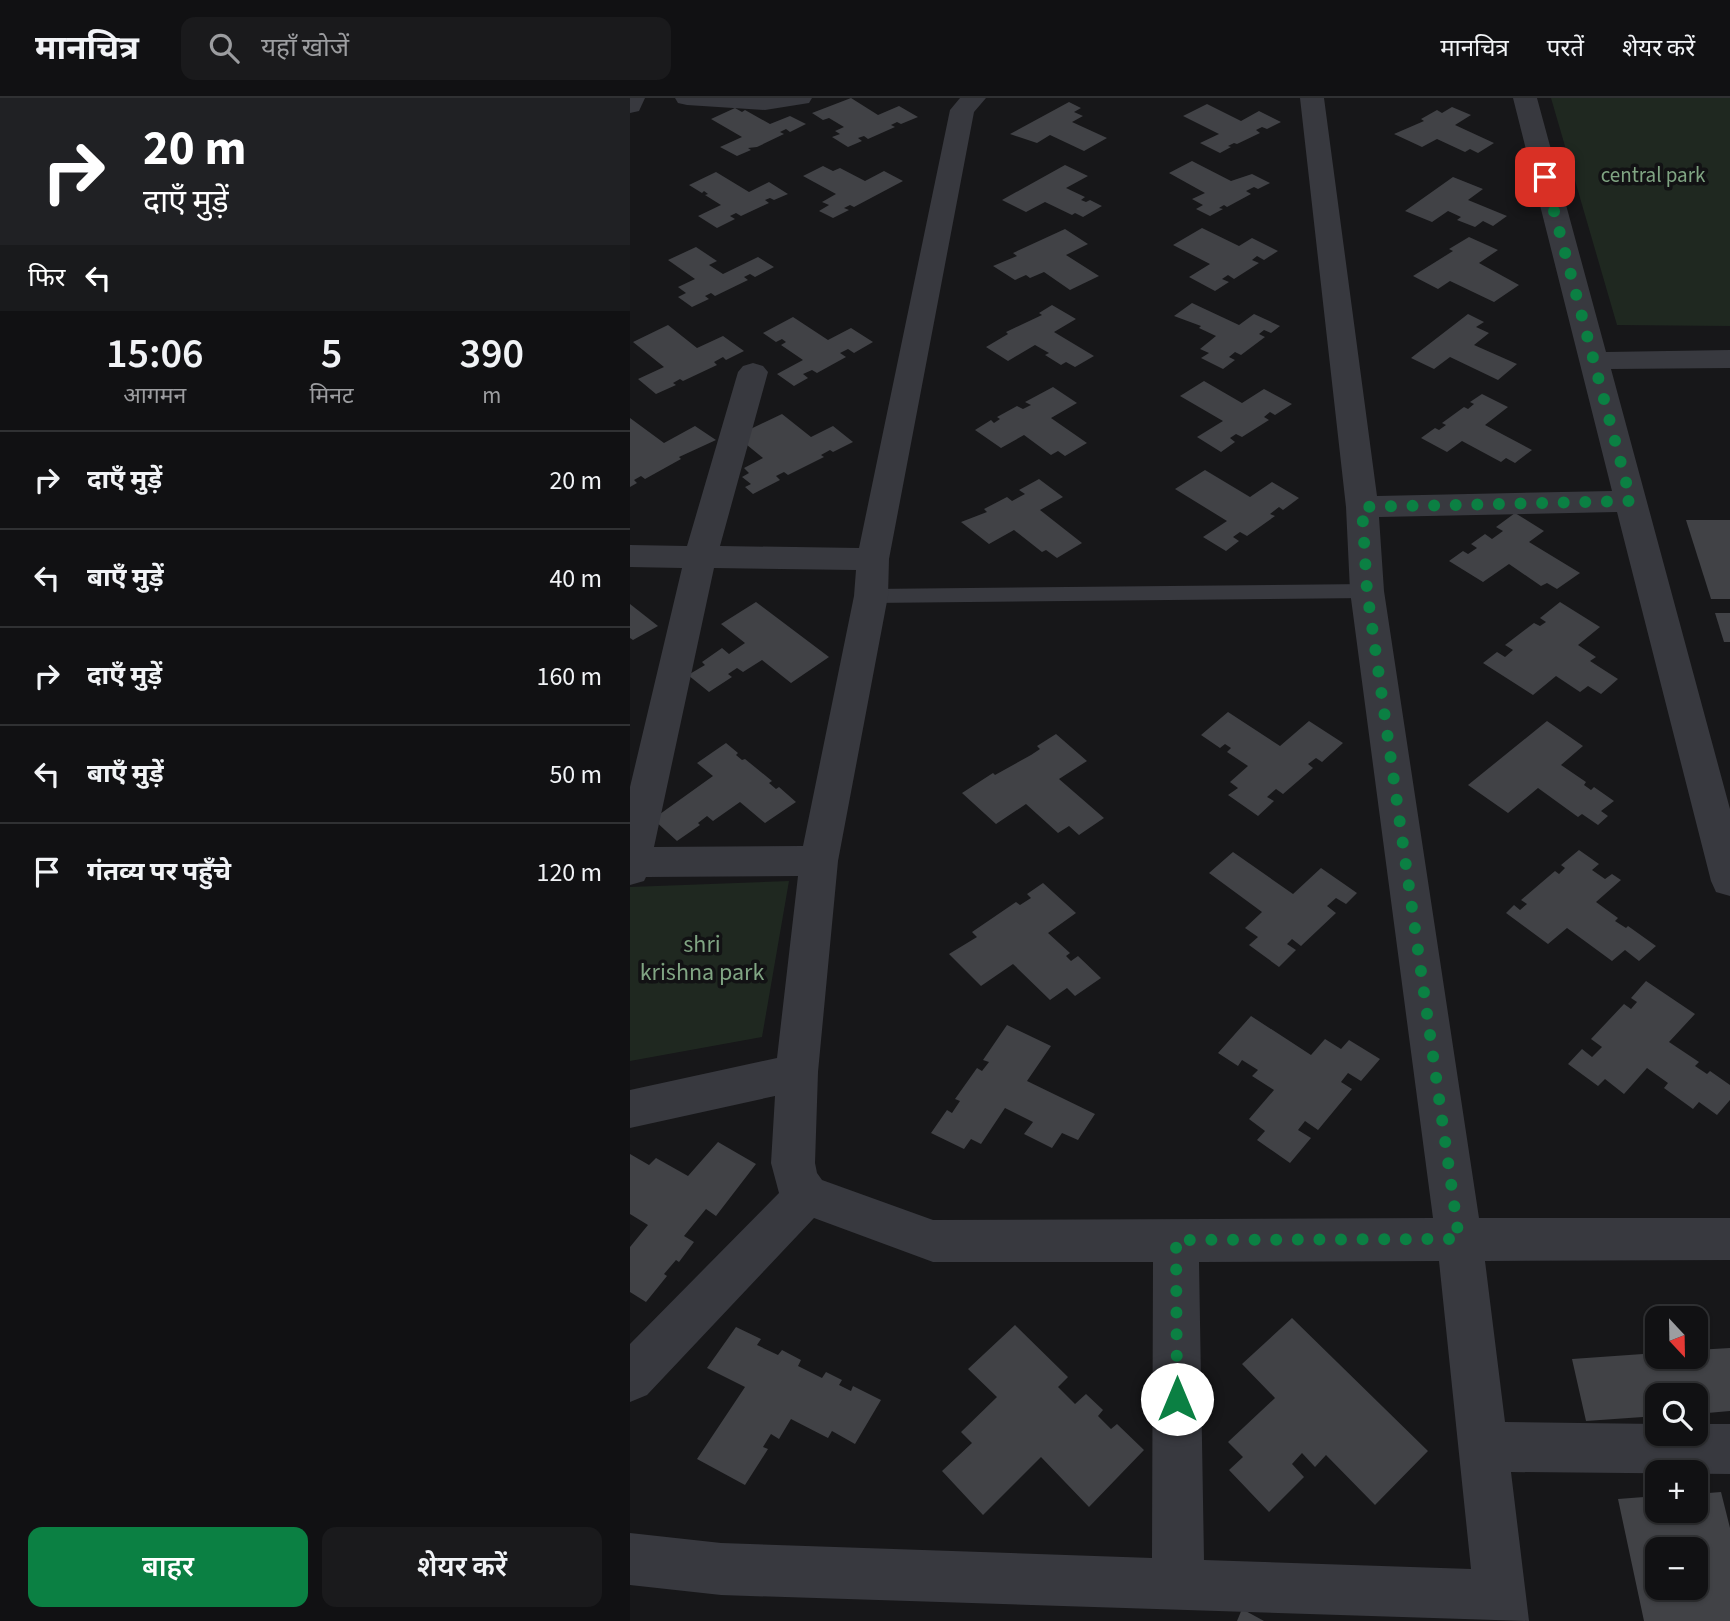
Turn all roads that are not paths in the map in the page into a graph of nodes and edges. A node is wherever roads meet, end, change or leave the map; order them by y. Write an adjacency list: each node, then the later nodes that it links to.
1 (634, 98): 7 (street)
2 (687, 98): 3 (street)
3 (800, 98)
4 (1312, 98): 12 (street)
5 (1525, 98): 9 (street)
6 (967, 99): 15 (street)
7 (630, 106)
8 (1730, 359): 9 (street)
9 (1592, 361): 11 (street)
10 (752, 372): 14 (street)
11 (1631, 501): 12 (street); 19 (street)
12 (1362, 507): 16 (street)
13 (630, 556): 14 (street)
14 (700, 559): 15 (street); 18 (street)
15 (872, 577): 16 (lane); 17 (street)
16 (1367, 591): 23 (street)
17 (819, 861): 18 (street); 20 (street)
18 (631, 866)
19 (1730, 881)
20 (797, 1072): 21 (street); 22 (street)
21 (630, 1109)
22 (807, 1195): 25 (street); 26 (street)
23 (1459, 1239): 24 (street); 25 (street); 27 (street)
24 (1730, 1239)
25 (1176, 1240): 30 (street)
26 (630, 1378)
27 (1483, 1447): 28 (street); 31 (street)
28 (1730, 1449)
29 (630, 1559): 30 (street)
30 (1178, 1585): 31 (street)
31 (1502, 1608)

